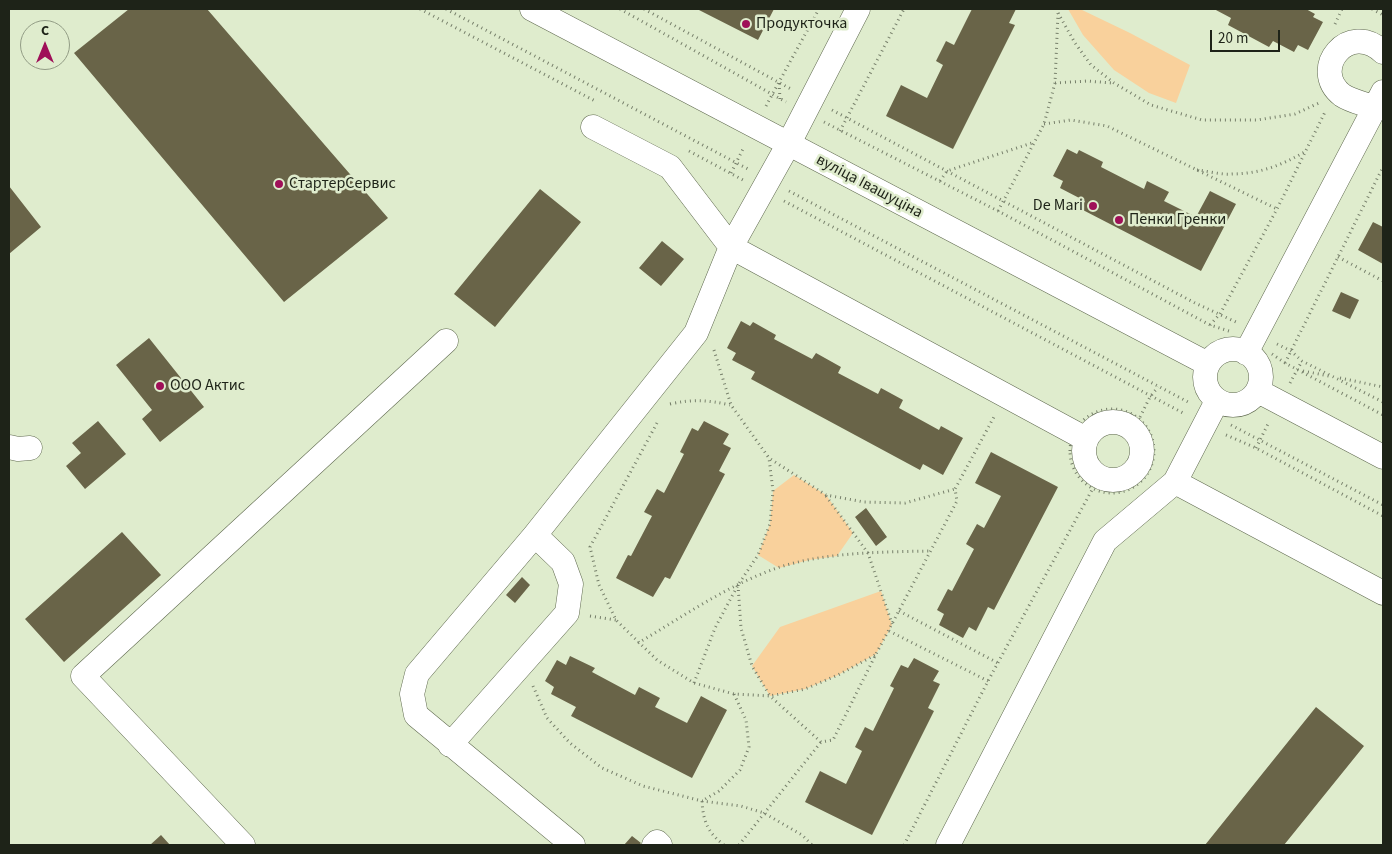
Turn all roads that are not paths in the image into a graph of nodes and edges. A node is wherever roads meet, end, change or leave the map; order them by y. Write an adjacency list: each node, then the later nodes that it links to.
1 (532, 9): 6 (street, вуліца Івашуціна)
2 (858, 9): 6 (street)
3 (1383, 52): 4 (street)
4 (1379, 100): 9 (street)
5 (593, 127): 7 (street)
6 (788, 145): 7 (street); 10 (street, вуліца Івашуціна)
7 (731, 247): 13 (street); 16 (street)
8 (446, 341): 19 (street)
9 (1252, 342): 10 (street); 11 (street)
10 (1208, 364): 12 (street)
11 (1258, 391): 12 (street); 14 (street)
12 (1211, 413): 15 (street)
13 (1080, 436)
14 (1383, 457)
15 (1175, 482): 17 (street); 23 (street)
16 (535, 535): 18 (street); 18 (street)
17 (1383, 593)
18 (450, 745): 20 (street)
19 (243, 845)
20 (573, 845)
21 (654, 845): 22 (street)
22 (660, 845)
23 (948, 845)

